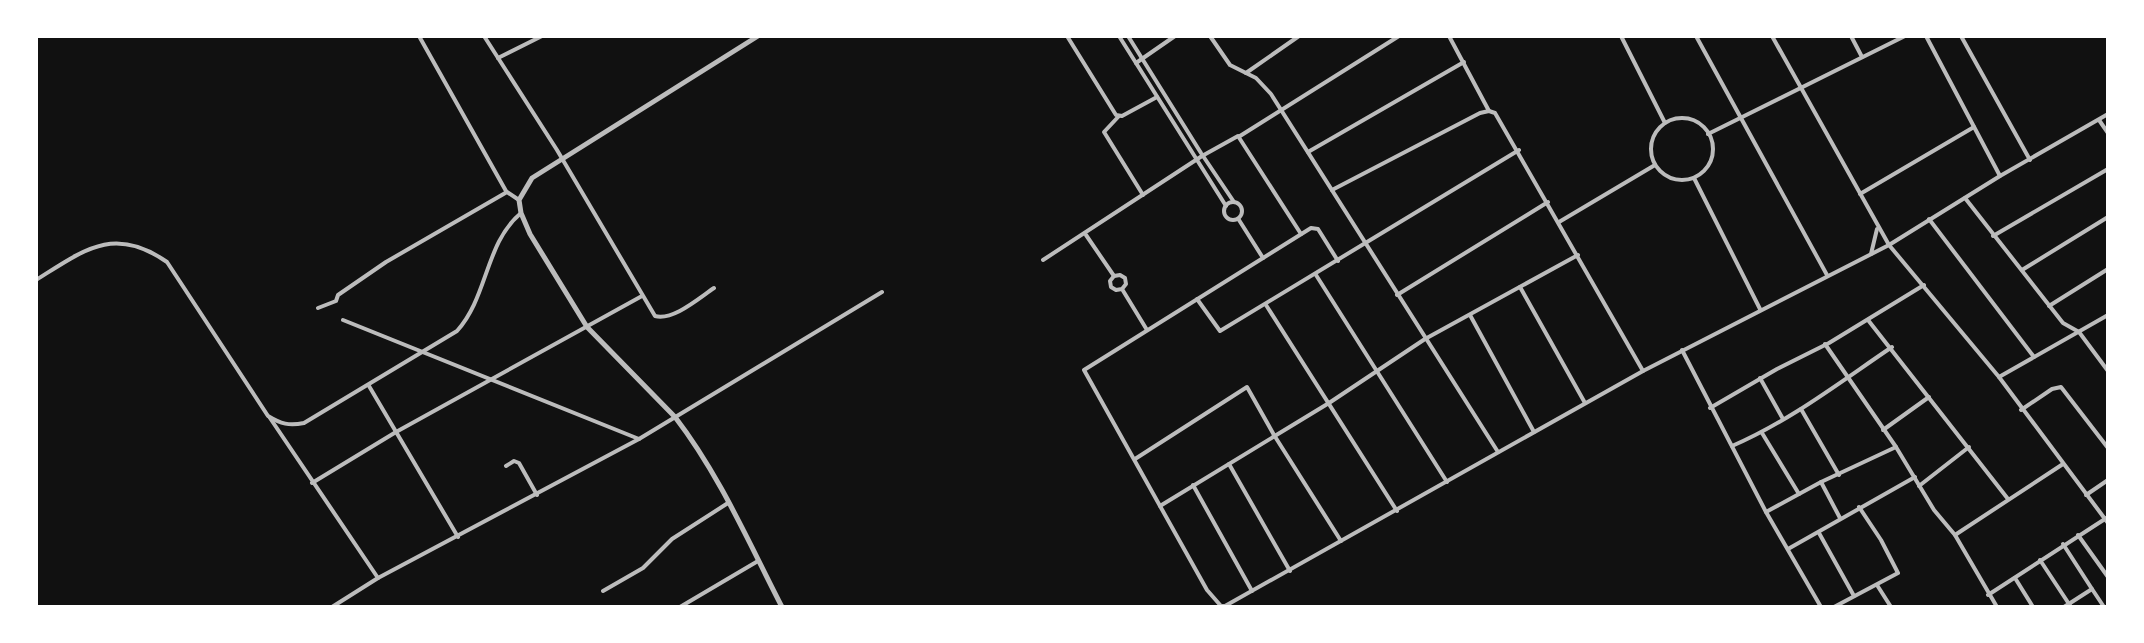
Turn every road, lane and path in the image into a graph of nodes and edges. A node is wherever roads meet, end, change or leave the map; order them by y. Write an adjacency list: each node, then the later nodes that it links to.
1 (419, 36): 50 (street)
2 (484, 36): 21 (street)
3 (542, 36): 21 (street)
4 (758, 36): 44 (street)
5 (1067, 36): 31 (street)
6 (1119, 36): 24 (street)
7 (1128, 36): 22 (street)
8 (1175, 36): 22 (street)
9 (1210, 36): 25 (street)
10 (1299, 36): 25 (street)
11 (1399, 36): 28 (street)
12 (1449, 36): 23 (street)
13 (1621, 36): 34 (street)
14 (1696, 36): 32 (street)
15 (1772, 36): 26 (street)
16 (1851, 36): 20 (street)
17 (1905, 36): 20 (street)
18 (1926, 36): 35 (street)
19 (1961, 36): 43 (street)
20 (1862, 57): 26 (street)
21 (498, 58): 44 (street)
22 (1142, 58): 24 (street); 41 (street)
23 (1464, 62): 29 (street); 40 (street)
24 (1136, 63): 27 (street)
25 (1246, 73): 28 (street)
26 (1799, 87): 32 (street); 51 (street)
27 (1157, 97): 31 (street); 42 (street)
28 (1281, 110): 38 (street); 40 (street)
29 (1489, 111): 39 (street); 49 (street)
30 (2108, 114): 33 (street)
31 (1119, 116): 52 (street)
32 (1740, 118): 37 (street); 77 (street)
33 (2099, 120): 36 (street); 43 (street)
34 (1665, 124): 37 (street); 45 (street)
35 (1974, 127): 47 (street); 51 (street)
36 (2108, 133)
37 (1708, 134): 48 (street)
38 (1240, 136): 41 (street); 65 (street)
39 (1519, 150): 56 (street); 67 (street)
40 (1308, 152): 49 (street)
41 (1202, 156): 42 (street); 55 (street)
42 (1197, 160): 52 (street); 57 (street)
43 (2030, 160): 47 (street)
44 (562, 161): 54 (street); 86 (street)
45 (1655, 165): 48 (street); 62 (street)
46 (2108, 169): 66 (street)
47 (2000, 176): 53 (street)
48 (1694, 178): 91 (street)
49 (1332, 190): 67 (street)
50 (507, 192): 54 (street); 90 (street)
51 (1860, 194): 63 (street)
52 (1143, 195): 64 (street)
53 (1965, 198): 61 (street); 66 (street)
54 (519, 200): 58 (street)
55 (1234, 202): 57 (street); 60 (street)
56 (1548, 202): 62 (street); 85 (street)
57 (1226, 206): 60 (street)
58 (521, 213): 96 (street); 103 (street)
59 (2108, 217): 75 (street)
60 (1238, 219): 71 (street)
61 (1929, 219): 68 (street); 104 (street)
62 (1559, 222): 70 (street)
63 (1878, 226): 68 (street); 69 (street)
64 (1086, 234): 72 (street); 78 (street)
65 (1301, 234): 71 (street); 73 (street)
66 (1993, 236): 75 (street)
67 (1365, 244): 73 (street); 85 (street)
68 (1889, 245): 69 (street); 80 (street)
69 (1871, 254): 77 (street)
70 (1578, 255): 81 (street); 106 (street)
71 (1263, 258): 87 (street)
72 (1043, 260)
73 (1338, 261): 76 (street)
74 (2108, 269): 89 (street)
75 (2022, 270): 89 (street)
76 (1316, 275): 88 (street); 105 (street)
77 (1827, 275): 91 (street)
78 (1114, 276): 83 (street); 83 (street)
79 (36, 280): 119 (street)
80 (1924, 285): 95 (street); 109 (street)
81 (1520, 287): 92 (street); 115 (street)
82 (714, 288): 86 (street)
83 (1122, 289): 97 (street)
84 (882, 292): 120 (street)
85 (1397, 295): 99 (street)
86 (642, 296): 96 (street)
87 (1197, 299): 88 (street); 97 (street)
88 (1266, 305): 114 (street)
89 (2049, 306): 98 (street)
90 (318, 308)
91 (1760, 309): 102 (street)
92 (1470, 314): 99 (street); 124 (street)
93 (2108, 315): 98 (street)
94 (343, 320): 103 (street)
95 (1868, 320): 100 (street); 101 (street)
96 (587, 327): 111 (street); 120 (street)
97 (1147, 330): 133 (street)
98 (2079, 332): 104 (street); 107 (street)
99 (1425, 339): 105 (street); 132 (street)
100 (1825, 344): 108 (street); 110 (street)
101 (1892, 347): 108 (street); 113 (street)
102 (1682, 350): 106 (street); 116 (street)
103 (424, 352): 111 (street); 112 (street)
104 (2034, 357): 109 (street)
105 (1377, 370): 114 (street); 140 (street)
106 (1643, 371): 115 (street)
107 (2108, 371)
108 (1847, 377): 117 (street); 122 (street)
109 (1999, 377): 118 (street)
110 (1760, 378): 116 (street); 121 (street)
111 (491, 380): 123 (street); 127 (street)
112 (369, 386): 119 (street); 123 (street)
113 (1929, 397): 122 (street); 130 (street)
114 (1329, 403): 126 (street); 152 (street)
115 (1585, 403): 124 (street)
116 (1710, 408): 128 (street)
117 (1801, 409): 121 (street); 137 (street)
118 (2021, 410): 131 (street); 135 (street)
119 (268, 416): 142 (street)
120 (675, 417): 127 (street); 149 (street)
121 (1783, 419): 125 (street)
122 (1883, 430): 129 (street)
123 (396, 432): 142 (street); 159 (street)
124 (1534, 432): 132 (street)
125 (1762, 433): 128 (street); 145 (street)
126 (1274, 435): 133 (street); 134 (street); 160 (street)
127 (639, 439): 146 (street)
128 (1732, 446): 153 (street)
129 (1896, 447): 137 (street); 138 (street)
130 (1969, 447): 144 (street); 148 (street)
131 (2108, 448)
132 (1498, 452): 140 (street)
133 (1135, 459): 150 (street)
134 (1229, 464): 143 (street); 165 (street)
135 (2063, 464): 147 (street); 148 (street)
136 (506, 466): 146 (street)
137 (1839, 475): 141 (street)
138 (1915, 476): 144 (street); 151 (street)
139 (2108, 480): 147 (street)
140 (1447, 482): 152 (street)
141 (1821, 482): 145 (street); 154 (street)
142 (312, 483): 167 (street)
143 (1193, 485): 150 (street); 172 (street)
144 (1919, 486): 157 (street)
145 (1799, 494): 153 (street)
146 (537, 495): 159 (street)
147 (2086, 495): 155 (street)
148 (2008, 499): 157 (street)
149 (728, 503): 164 (street); 171 (street)
150 (1160, 506): 172 (street)
151 (1859, 507): 154 (street); 169 (street)
152 (1397, 511): 160 (street)
153 (1766, 512): 162 (street)
154 (1840, 518): 156 (street)
155 (2107, 520): 158 (street)
156 (1819, 533): 162 (street); 174 (street)
157 (1955, 535): 173 (street)
158 (2078, 535): 161 (street); 166 (street)
159 (458, 537): 167 (street)
160 (1341, 542): 165 (street)
161 (2063, 544): 163 (street); 170 (street)
162 (1788, 549): 179 (street)
163 (2040, 560): 168 (street); 175 (street)
164 (758, 561): 177 (street); 178 (street)
165 (1290, 571): 172 (street)
166 (2108, 577)
167 (378, 578): 176 (street)
168 (2015, 578): 173 (street); 183 (street)
169 (1877, 585): 174 (street); 181 (street)
170 (2092, 589): 175 (street); 184 (street)
171 (603, 591)
172 (1252, 591)
173 (1988, 595): 182 (street)
174 (1854, 596): 180 (street)
175 (2068, 606)
176 (332, 607)
177 (680, 607)
178 (782, 607)
179 (1821, 607)
180 (1834, 607)
181 (1891, 607)
182 (1997, 607)
183 (2033, 607)
184 (2104, 607)

